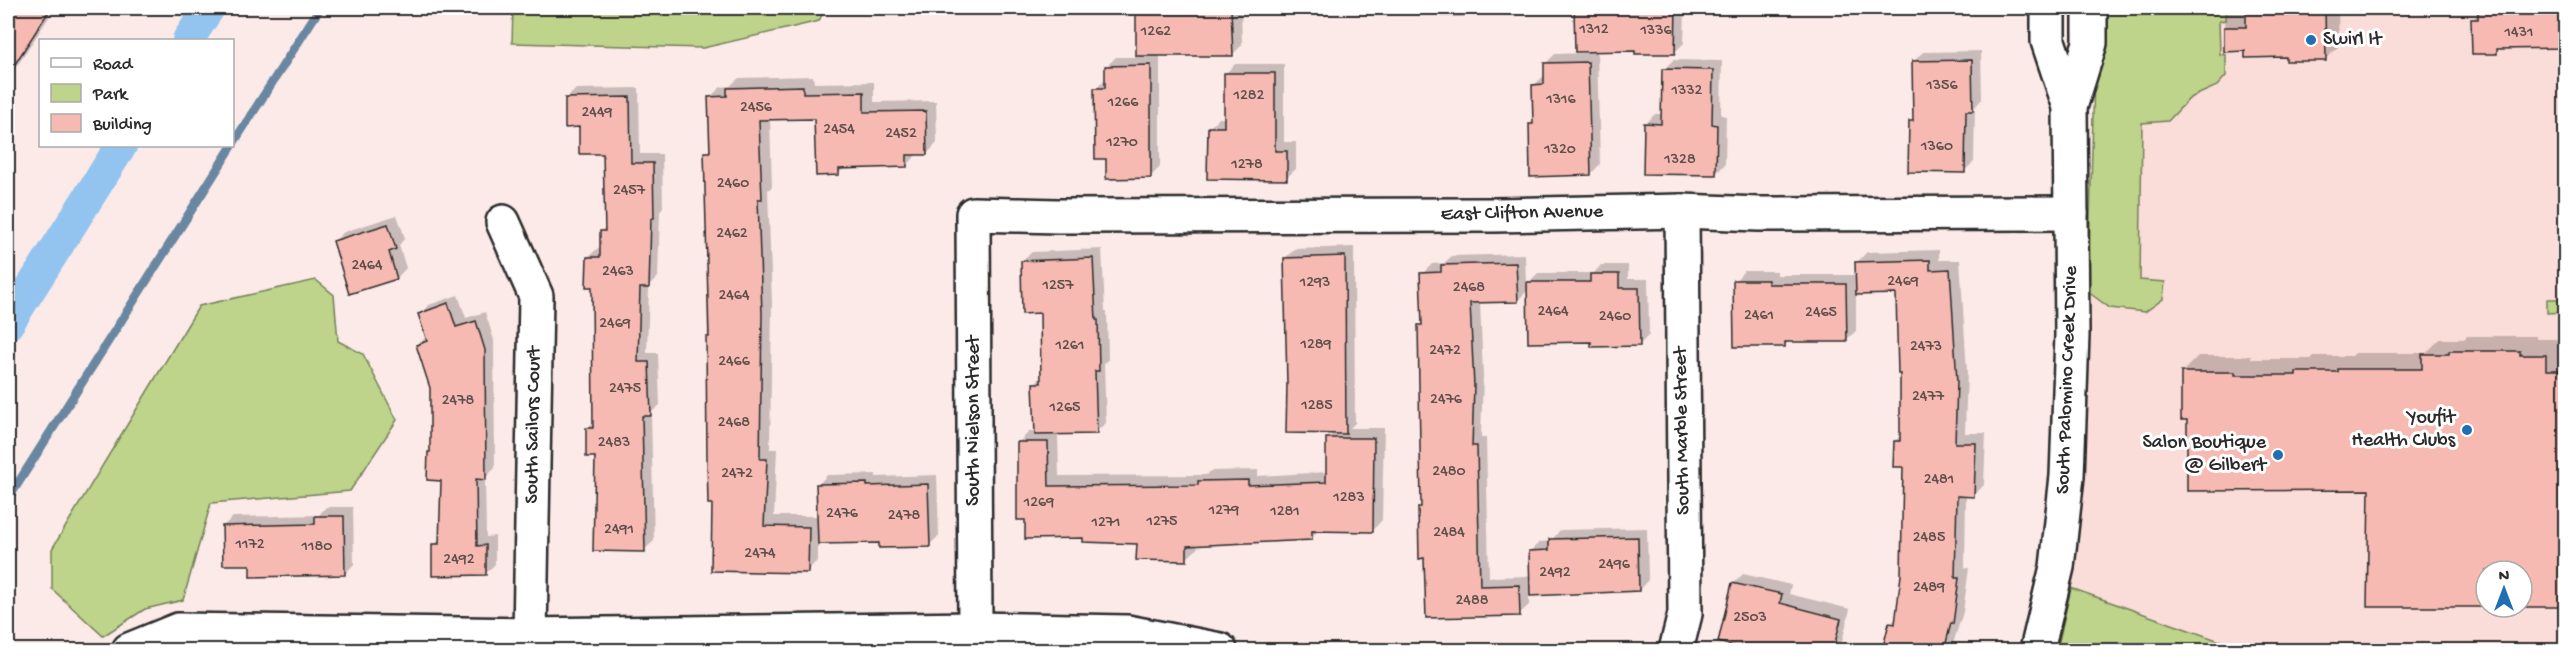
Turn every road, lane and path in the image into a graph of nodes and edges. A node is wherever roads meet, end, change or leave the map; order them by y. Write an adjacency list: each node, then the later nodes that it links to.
1 (2048, 8): 3 (street, South Palomino Creek Drive)
2 (2091, 8): 3 (street, South Palomino Creek Drive)
3 (2070, 107): 5 (street, South Palomino Creek Drive)
4 (1682, 211): 5 (street, East Clifton Avenue); 6 (street, East Clifton Avenue); 12 (street, South Marble Street)
5 (2071, 213): 13 (street, South Palomino Creek Drive)
6 (973, 214): 8 (street, South Nielson Street)
7 (503, 222): 9 (street, South Sailors Court)
8 (975, 629): 9 (street); 11 (street)
9 (530, 635): 10 (street)
10 (129, 651)
11 (1220, 651)
12 (1676, 651)
13 (2037, 651)

